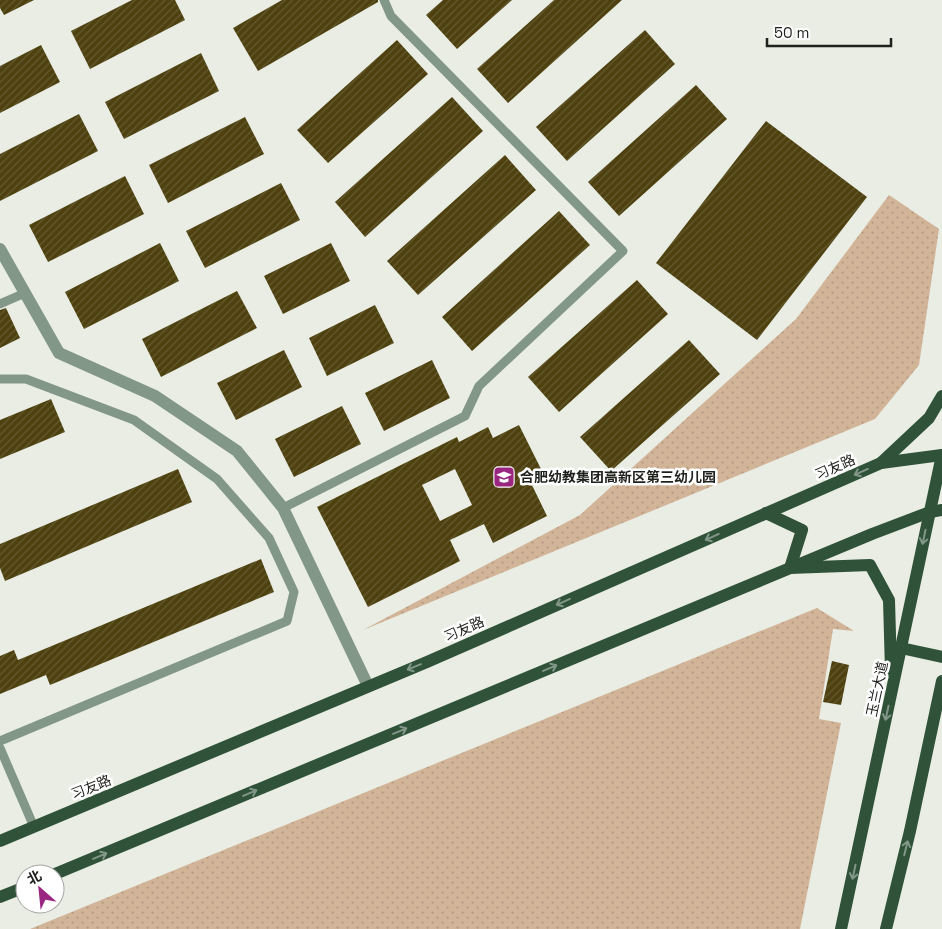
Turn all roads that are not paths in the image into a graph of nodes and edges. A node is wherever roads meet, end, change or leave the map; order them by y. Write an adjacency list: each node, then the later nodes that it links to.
1 (384, 0): 9 (lane)
2 (0, 249): 3 (street)
3 (25, 293): 4 (lane); 9 (street)
4 (0, 304)
5 (0, 379): 18 (lane)
6 (942, 396): 8 (main road)
7 (942, 455): 8 (main road, 习友路); 10 (main road, 玉兰大道)
8 (881, 463): 11 (main road, 习友路, one-way to 11)
9 (284, 508): 16 (street)
10 (936, 511): 12 (main road); 13 (main road, 玉兰大道, one-way to 13)
11 (766, 513): 12 (main road); 16 (main road, 习友路, one-way to 16)
12 (790, 568): 17 (main road); 22 (main road, one-way to 12)
13 (902, 648): 14 (main road); 17 (main road, 玉兰大道)
14 (942, 657)
15 (942, 681): 26 (main road, one-way to 15)
16 (368, 686): 20 (main road, 习友路)
17 (892, 691): 25 (main road, 玉兰大道, one-way to 25)
18 (0, 741)
19 (0, 748): 20 (lane)
20 (34, 827): 21 (main road, 习友路)
21 (0, 841)
22 (65, 870)
23 (15, 891): 24 (main road)
24 (0, 897)
25 (842, 929)
26 (886, 929)

